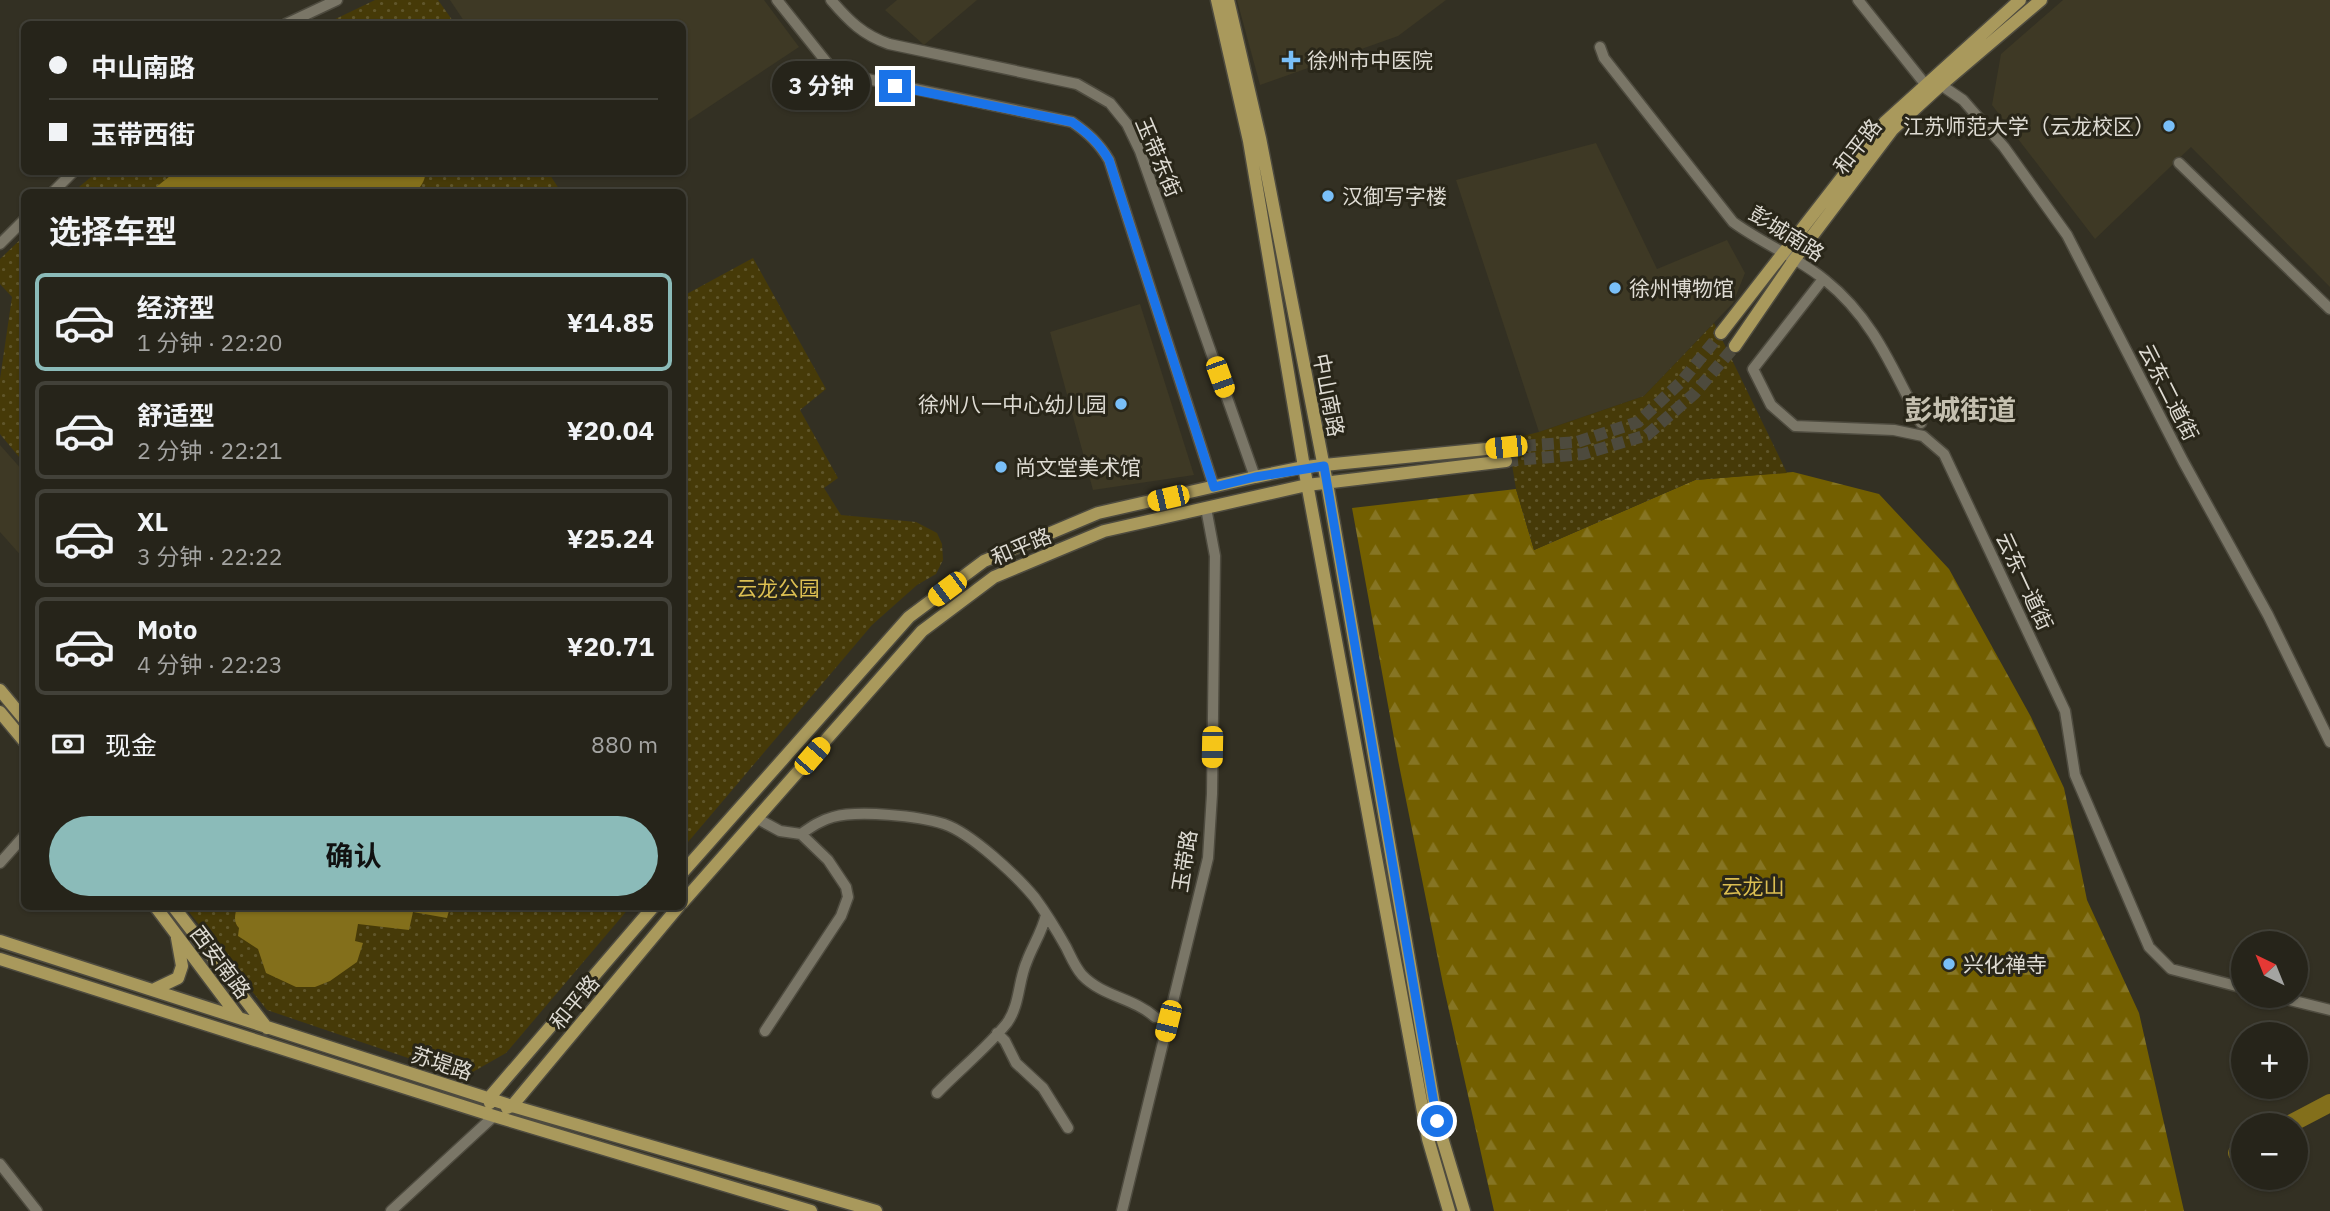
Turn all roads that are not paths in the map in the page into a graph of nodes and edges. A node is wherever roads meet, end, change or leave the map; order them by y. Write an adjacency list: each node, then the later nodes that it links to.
1 (337, 0): 9 (street)
2 (777, 0): 31 (street)
3 (831, 0): 28 (street, 玉带东街)
4 (1217, 0): 27 (main road, 中山南路)
5 (1228, 0): 26 (main road, 中山南路)
6 (1858, 0): 11 (street)
7 (2020, 0): 11 (main road, 和平路)
8 (2041, 0): 12 (main road, 和平路)
9 (292, 21)
10 (1600, 47): 18 (street, 彭城南路)
11 (1925, 84): 12 (street); 18 (main road, 和平路)
12 (1941, 85): 18 (main road, 和平路); 37 (street, 云东二道街)
13 (2179, 163): 20 (street)
14 (70, 175): 15 (street)
15 (56, 189)
16 (21, 223): 17 (street)
17 (0, 244)
18 (1789, 257): 19 (street, 彭城南路); 21 (main road, 和平路); 22 (main road, 和平路)
19 (1823, 279): 23 (street, 彭城南路); 52 (street, 云东一道街)
20 (2330, 309)
21 (1721, 333)
22 (1735, 346)
23 (1921, 423)
24 (1506, 447): 26 (main road, 和平路)
25 (1506, 461): 29 (main road, 和平路)
26 (1324, 466): 27 (main road, 和平路); 29 (main road, 中山南路)
27 (1304, 467): 28 (main road, 和平路); 30 (main road, 中山南路)
28 (1255, 477): 31 (main road, 和平路)
29 (1327, 483): 30 (main road, 和平路); 74 (main road, 中山南路)
30 (1307, 485): 32 (main road, 和平路); 73 (main road, 中山南路)
31 (1214, 487): 42 (main road, 和平路)
32 (1206, 508): 38 (main road, 和平路); 72 (street, 玉带路)
33 (0, 690): 35 (main road)
34 (0, 712): 36 (main road)
35 (21, 715)
36 (21, 737)
37 (2330, 742)
38 (757, 818): 39 (street); 43 (main road, 和平路)
39 (801, 834): 48 (street); 59 (street)
40 (21, 839): 41 (street)
41 (0, 863)
42 (686, 868)
43 (686, 898)
44 (158, 910): 49 (main road, 西安南路)
45 (176, 910): 58 (main road, 西安南路)
46 (650, 910): 63 (main road, 和平路)
47 (676, 910): 64 (main road, 和平路)
48 (1046, 915): 57 (street); 60 (street)
49 (176, 934): 53 (main road); 56 (main road, 西安南路)
50 (0, 941): 53 (main road, 苏堤路)
51 (0, 958): 61 (main road, 苏堤路)
52 (2231, 985)
53 (155, 989): 56 (main road, 苏堤路)
54 (2308, 1004): 55 (street)
55 (2330, 1010)
56 (238, 1017): 58 (main road, 苏堤路); 61 (main road, 西安南路)
57 (1155, 1017)
58 (267, 1028): 63 (main road, 苏堤路)
59 (765, 1031)
60 (997, 1033): 62 (street); 66 (street)
61 (256, 1040): 65 (main road, 苏堤路)
62 (937, 1093)
63 (489, 1098): 64 (main road, 苏堤路); 65 (main road)
64 (512, 1106): 65 (main road, 和平路); 71 (main road, 苏堤路)
65 (494, 1116): 69 (street, 和平路); 70 (main road, 苏堤路)
66 (1068, 1128)
67 (0, 1164): 68 (street)
68 (37, 1211)
69 (391, 1211)
70 (811, 1211)
71 (876, 1211)
72 (1122, 1211)
73 (1449, 1211)
74 (1464, 1211)

